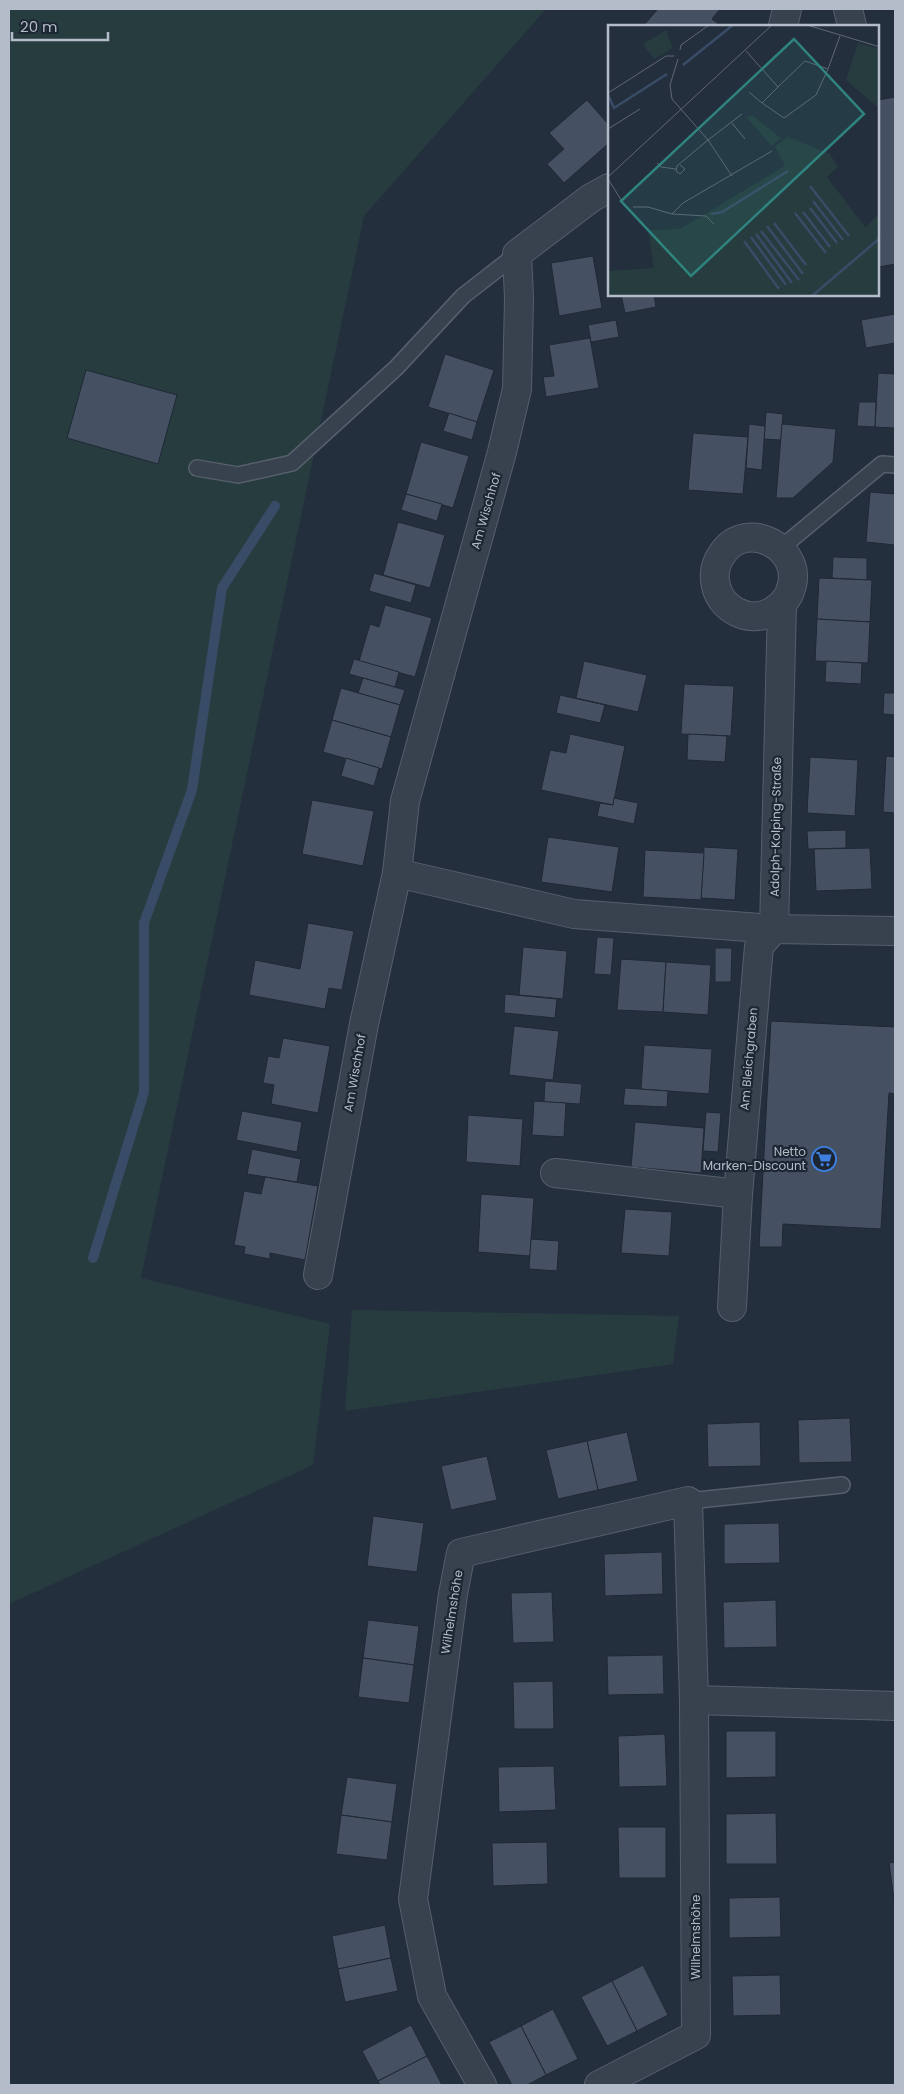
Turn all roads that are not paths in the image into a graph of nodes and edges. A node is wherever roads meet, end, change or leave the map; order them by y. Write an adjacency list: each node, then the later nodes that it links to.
1 (787, 9): 3 (street)
2 (848, 9): 4 (street)
3 (783, 25)
4 (852, 25)
5 (608, 189): 6 (street)
6 (518, 254): 8 (lane); 11 (street, Am Wischhof)
7 (895, 465): 9 (lane)
8 (197, 468)
9 (781, 548): 10 (street, Adolph-Kolping-Straße); 10 (street)
10 (782, 604): 12 (street, Adolph-Kolping-Straße)
11 (397, 873): 12 (street); 16 (street, Am Wischhof)
12 (774, 929): 13 (street); 15 (street, Am Bleichgraben)
13 (895, 931)
14 (555, 1173): 15 (street)
15 (738, 1194): 17 (street, Am Bleichgraben)
16 (318, 1276)
17 (732, 1307)
18 (842, 1485): 19 (lane)
19 (688, 1501): 20 (street, Wilhelmshöhe); 22 (street, Wilhelmshöhe)
20 (694, 1700): 21 (street); 23 (street, Wilhelmshöhe)
21 (895, 1706)
22 (482, 2085)
23 (599, 2085)

